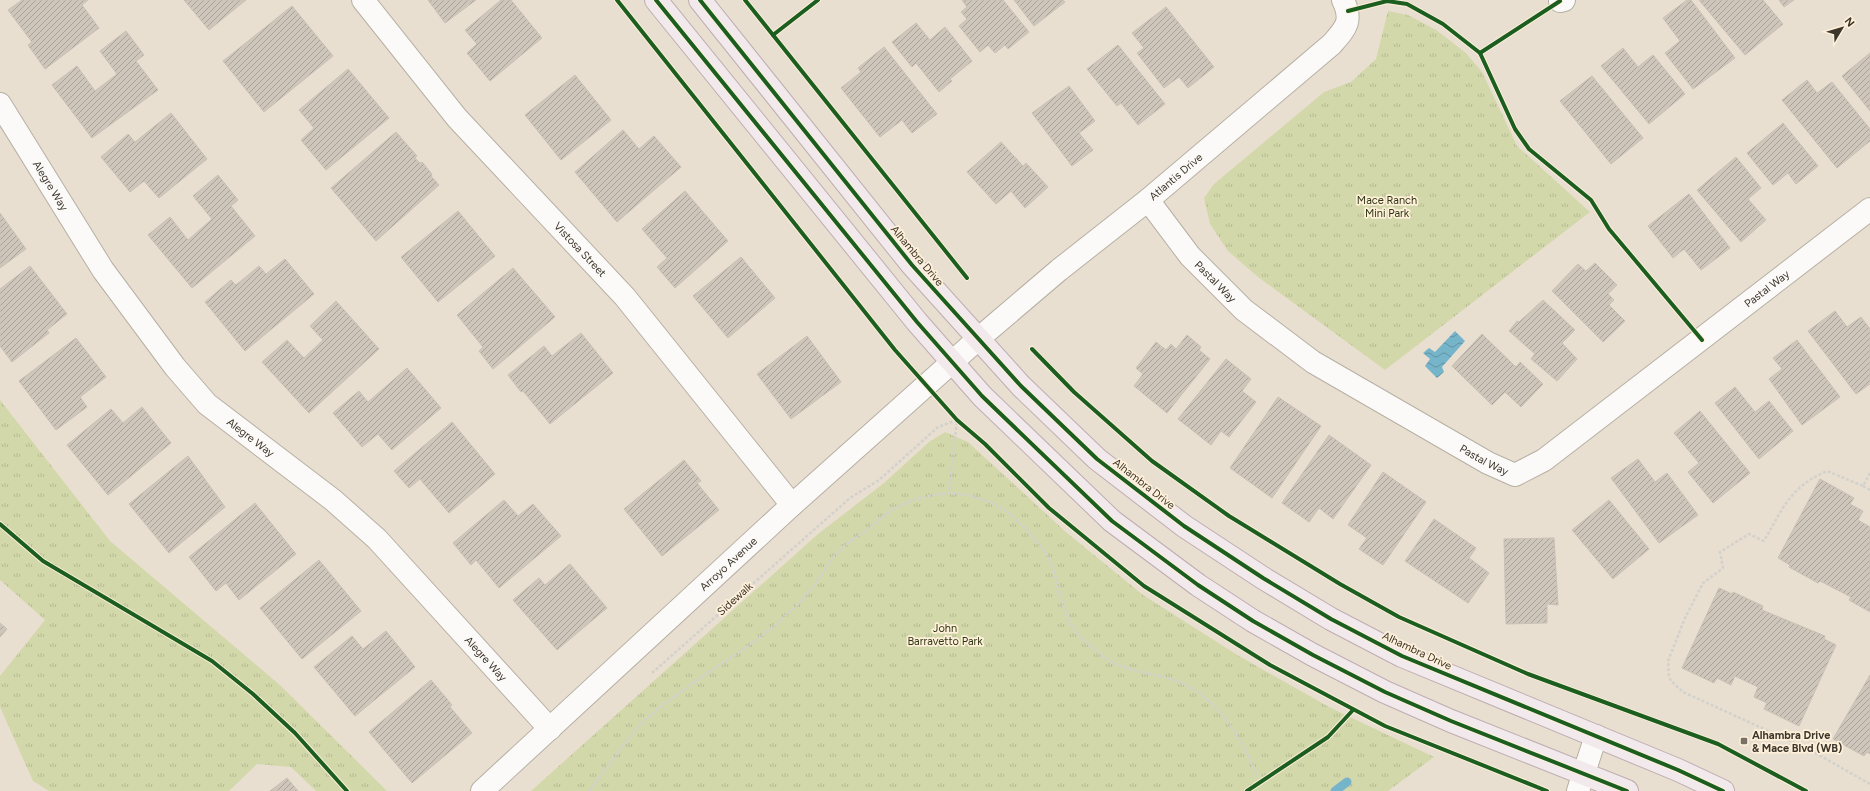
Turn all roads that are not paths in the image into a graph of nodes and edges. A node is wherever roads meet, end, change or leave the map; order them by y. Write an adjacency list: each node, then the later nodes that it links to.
1 (363, 0): 10 (street, Vistosa Street)
2 (656, 0): 9 (main road)
3 (700, 0): 8 (main road, Alhambra Drive)
4 (1342, 0): 6 (street, Atlantis Drive)
5 (0, 104): 11 (street, Alegre Way)
6 (1148, 200): 7 (street, Pastal Way); 8 (street, Atlantis Drive)
7 (1870, 209)
8 (978, 339): 9 (street, Arroyo Avenue); 12 (main road, Alhambra Drive)
9 (953, 363): 10 (street, Arroyo Avenue); 13 (main road)
10 (792, 505): 11 (street, Arroyo Avenue)
11 (550, 729): 14 (street, Arroyo Avenue)
12 (1596, 736): 13 (street); 16 (main road, Alhambra Drive)
13 (1581, 782): 15 (main road)
14 (482, 791)
15 (1627, 791)
16 (1722, 791)

